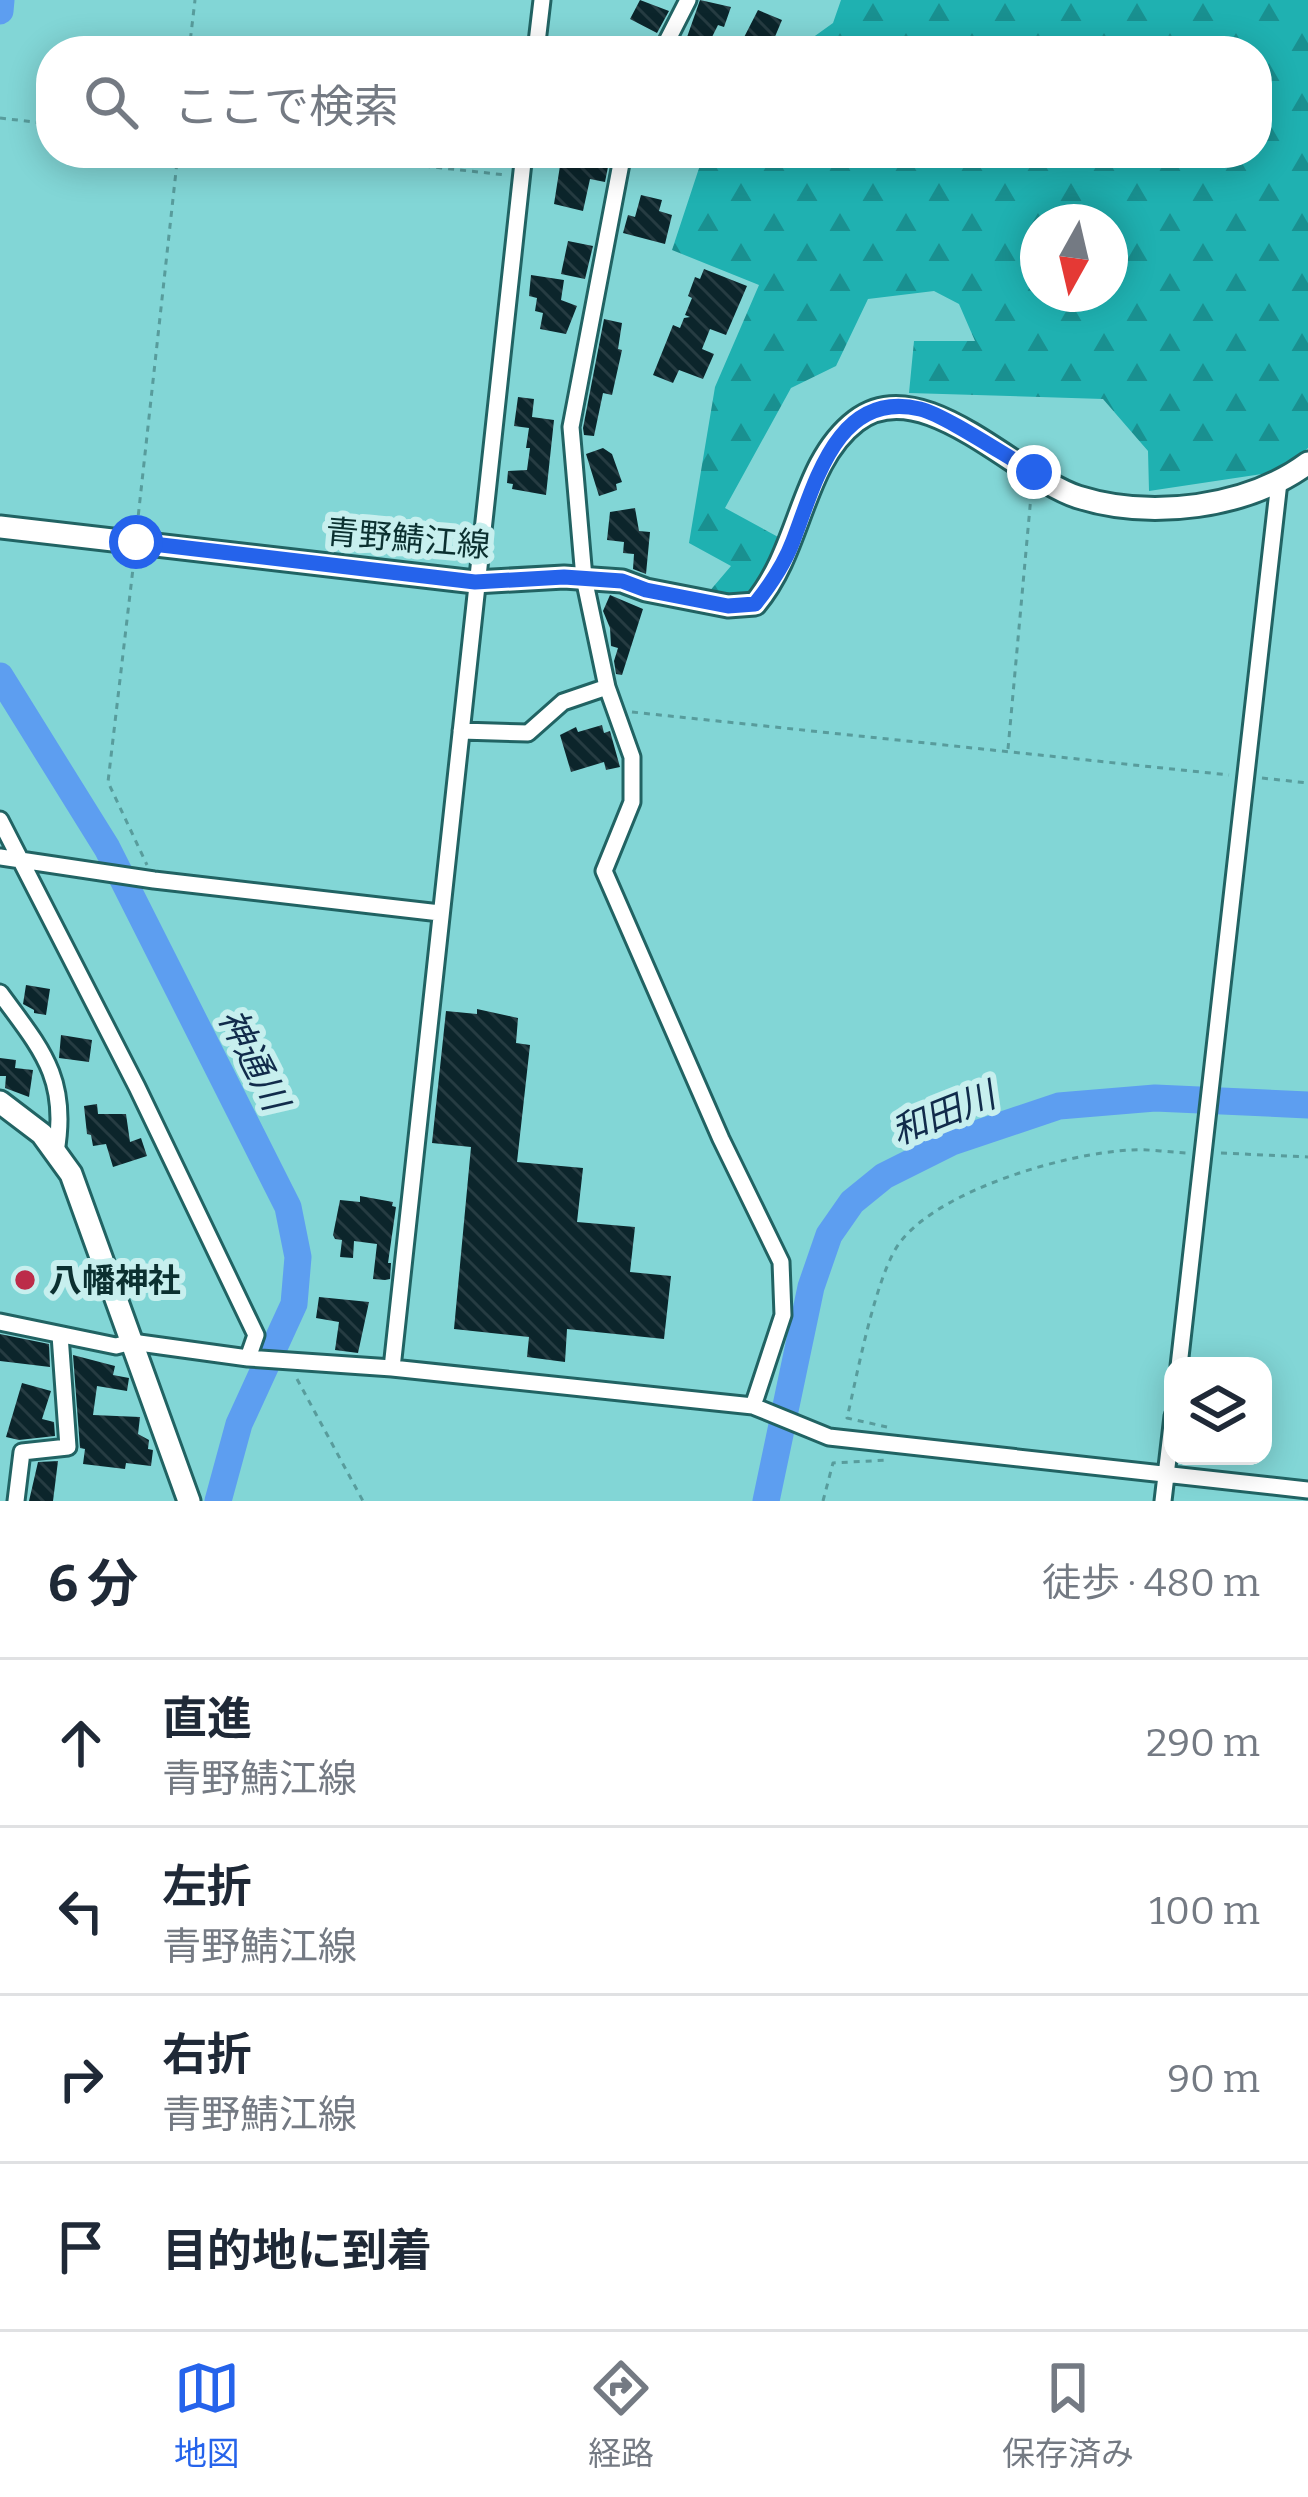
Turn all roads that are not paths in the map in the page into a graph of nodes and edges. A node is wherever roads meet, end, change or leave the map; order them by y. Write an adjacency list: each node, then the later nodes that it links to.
1 (542, 0): 3 (street)
2 (688, 0): 4 (street)
3 (538, 36)
4 (670, 36)
5 (522, 168): 11 (street)
6 (620, 168): 10 (street)
7 (1308, 463): 8 (main road, 青野鯖江線)
8 (1280, 482): 10 (main road, 青野鯖江線); 24 (street)
9 (0, 527): 11 (main road, 青野鯖江線)
10 (584, 578): 11 (main road, 青野鯖江線); 12 (street)
11 (475, 582): 13 (street)
12 (607, 687): 13 (street); 27 (street)
13 (461, 731): 17 (street)
14 (0, 820): 16 (street)
15 (0, 856): 16 (street)
16 (19, 861): 17 (street); 25 (street)
17 (440, 913): 26 (street)
18 (0, 993): 20 (street)
19 (0, 1102): 20 (main road)
20 (56, 1152): 23 (main road)
21 (0, 1322): 22 (street)
22 (60, 1335): 23 (street); 31 (street)
23 (132, 1342): 25 (street); 32 (main road)
24 (1180, 1357)
25 (248, 1358): 26 (street)
26 (392, 1368): 27 (street)
27 (757, 1407): 29 (street)
28 (1167, 1465): 29 (street)
29 (1166, 1474): 30 (street); 33 (street)
30 (1308, 1490)
31 (16, 1501)
32 (189, 1501)
33 (1163, 1501)

